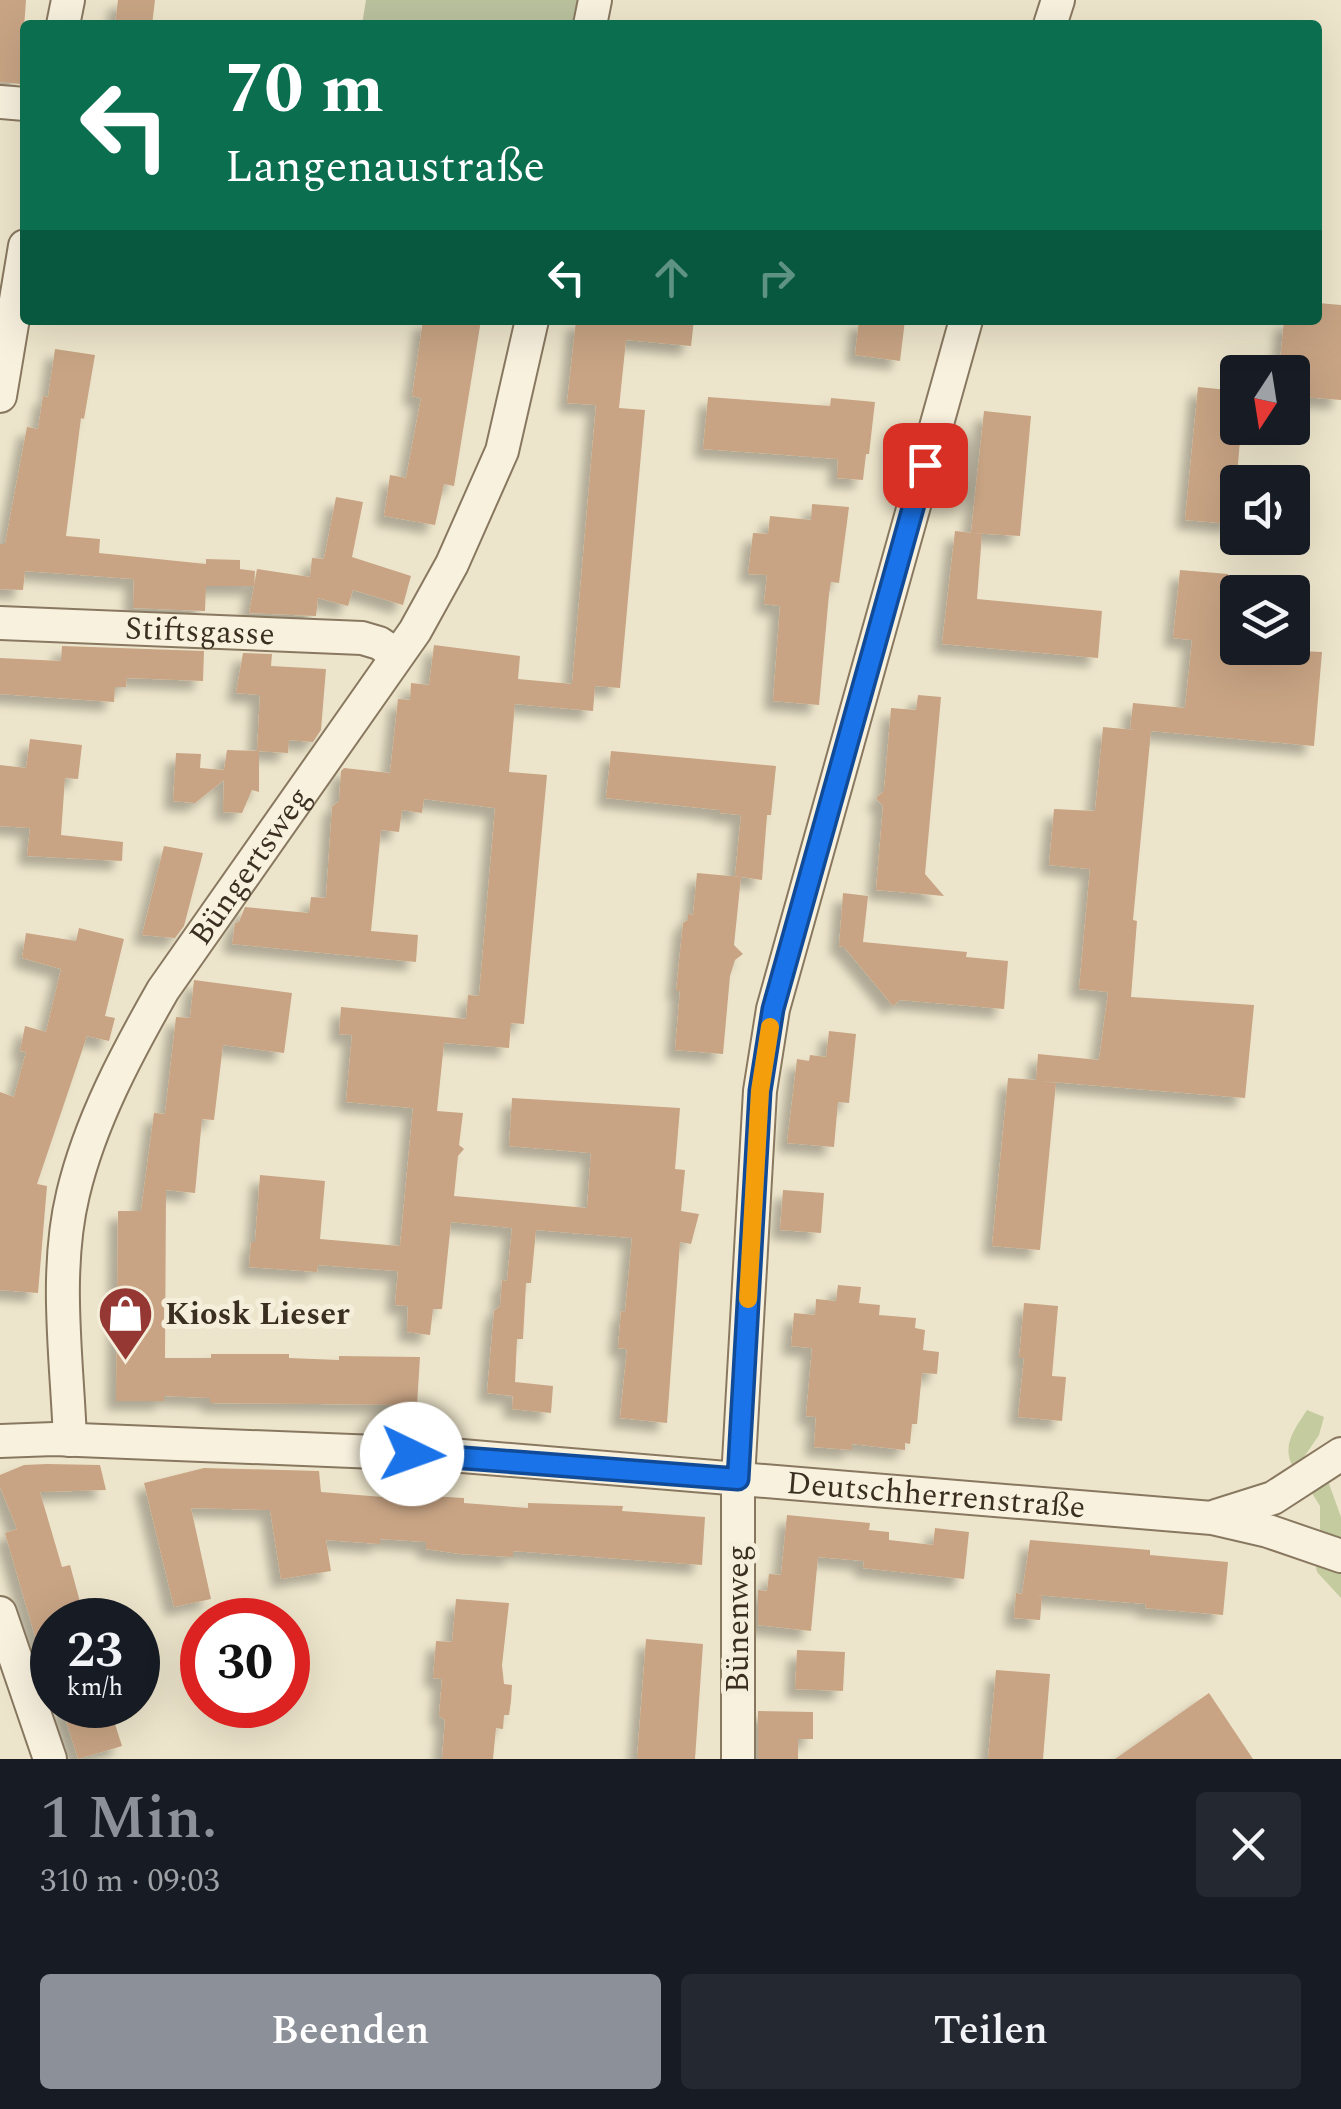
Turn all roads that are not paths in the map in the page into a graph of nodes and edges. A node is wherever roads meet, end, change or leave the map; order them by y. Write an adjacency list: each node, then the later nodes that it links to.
1 (20, 276): 4 (street)
2 (531, 325): 6 (street, Büngertsweg)
3 (965, 325): 10 (street, Bünenweg)
4 (0, 396)
5 (0, 623): 6 (street, Stiftsgasse)
6 (397, 655): 8 (street, Büngertsweg)
7 (0, 1440): 8 (street, Deutschherrenstraße)
8 (70, 1440): 10 (street, Deutschherrenstraße)
9 (1341, 1454): 11 (street, Deutschherrenstraße)
10 (738, 1479): 11 (street, Deutschherrenstraße); 15 (street, Bünenweg)
11 (1212, 1518): 12 (street, Deutschherrenstraße)
12 (1341, 1556)
13 (0, 1613): 14 (street)
14 (50, 1759)
15 (738, 1759)

